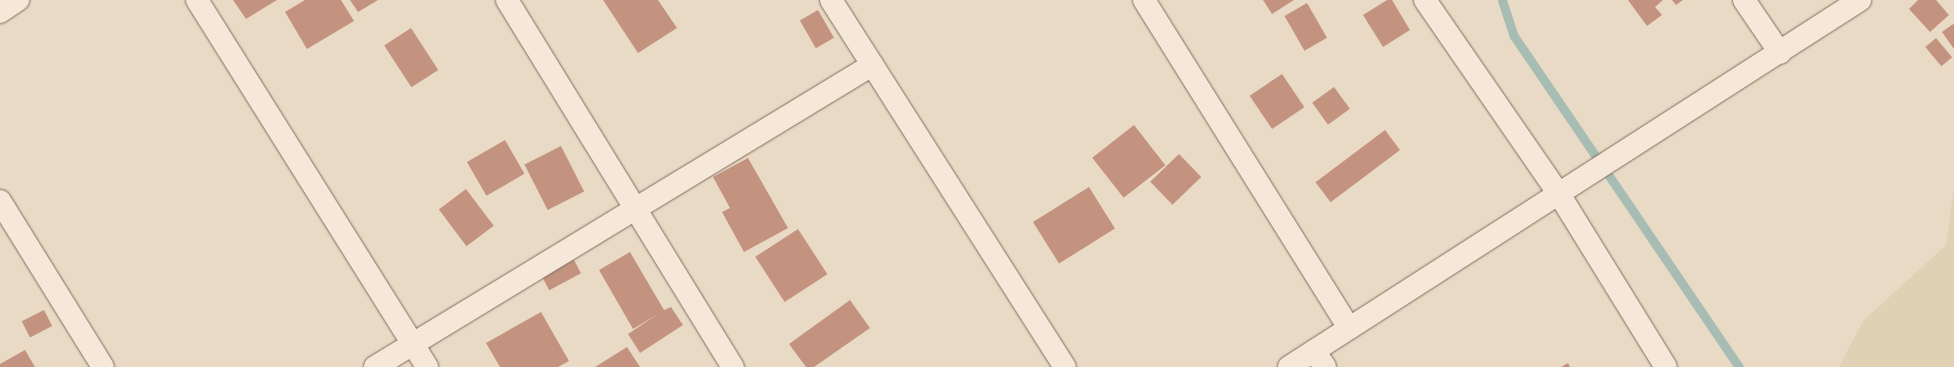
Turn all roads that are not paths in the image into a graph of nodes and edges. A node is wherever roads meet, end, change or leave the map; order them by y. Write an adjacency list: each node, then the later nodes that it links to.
1 (18, 0): 9 (street)
2 (197, 0): 16 (street)
3 (507, 0): 14 (street)
4 (831, 0): 11 (street)
5 (1144, 0): 15 (street)
6 (1425, 0): 12 (street)
7 (1744, 0): 10 (street)
8 (1860, 0): 10 (street)
9 (0, 12)
10 (1780, 53): 12 (street)
11 (872, 65): 14 (street); 22 (street)
12 (1559, 194): 15 (street); 24 (street)
13 (0, 201): 18 (street)
14 (636, 210): 16 (street); 21 (street)
15 (1350, 328): 17 (street)
16 (412, 343): 19 (street); 20 (street)
17 (1319, 359): 23 (street)
18 (103, 367)
19 (375, 367)
20 (427, 367)
21 (733, 367)
22 (1064, 367)
23 (1289, 367)
24 (1666, 367)

